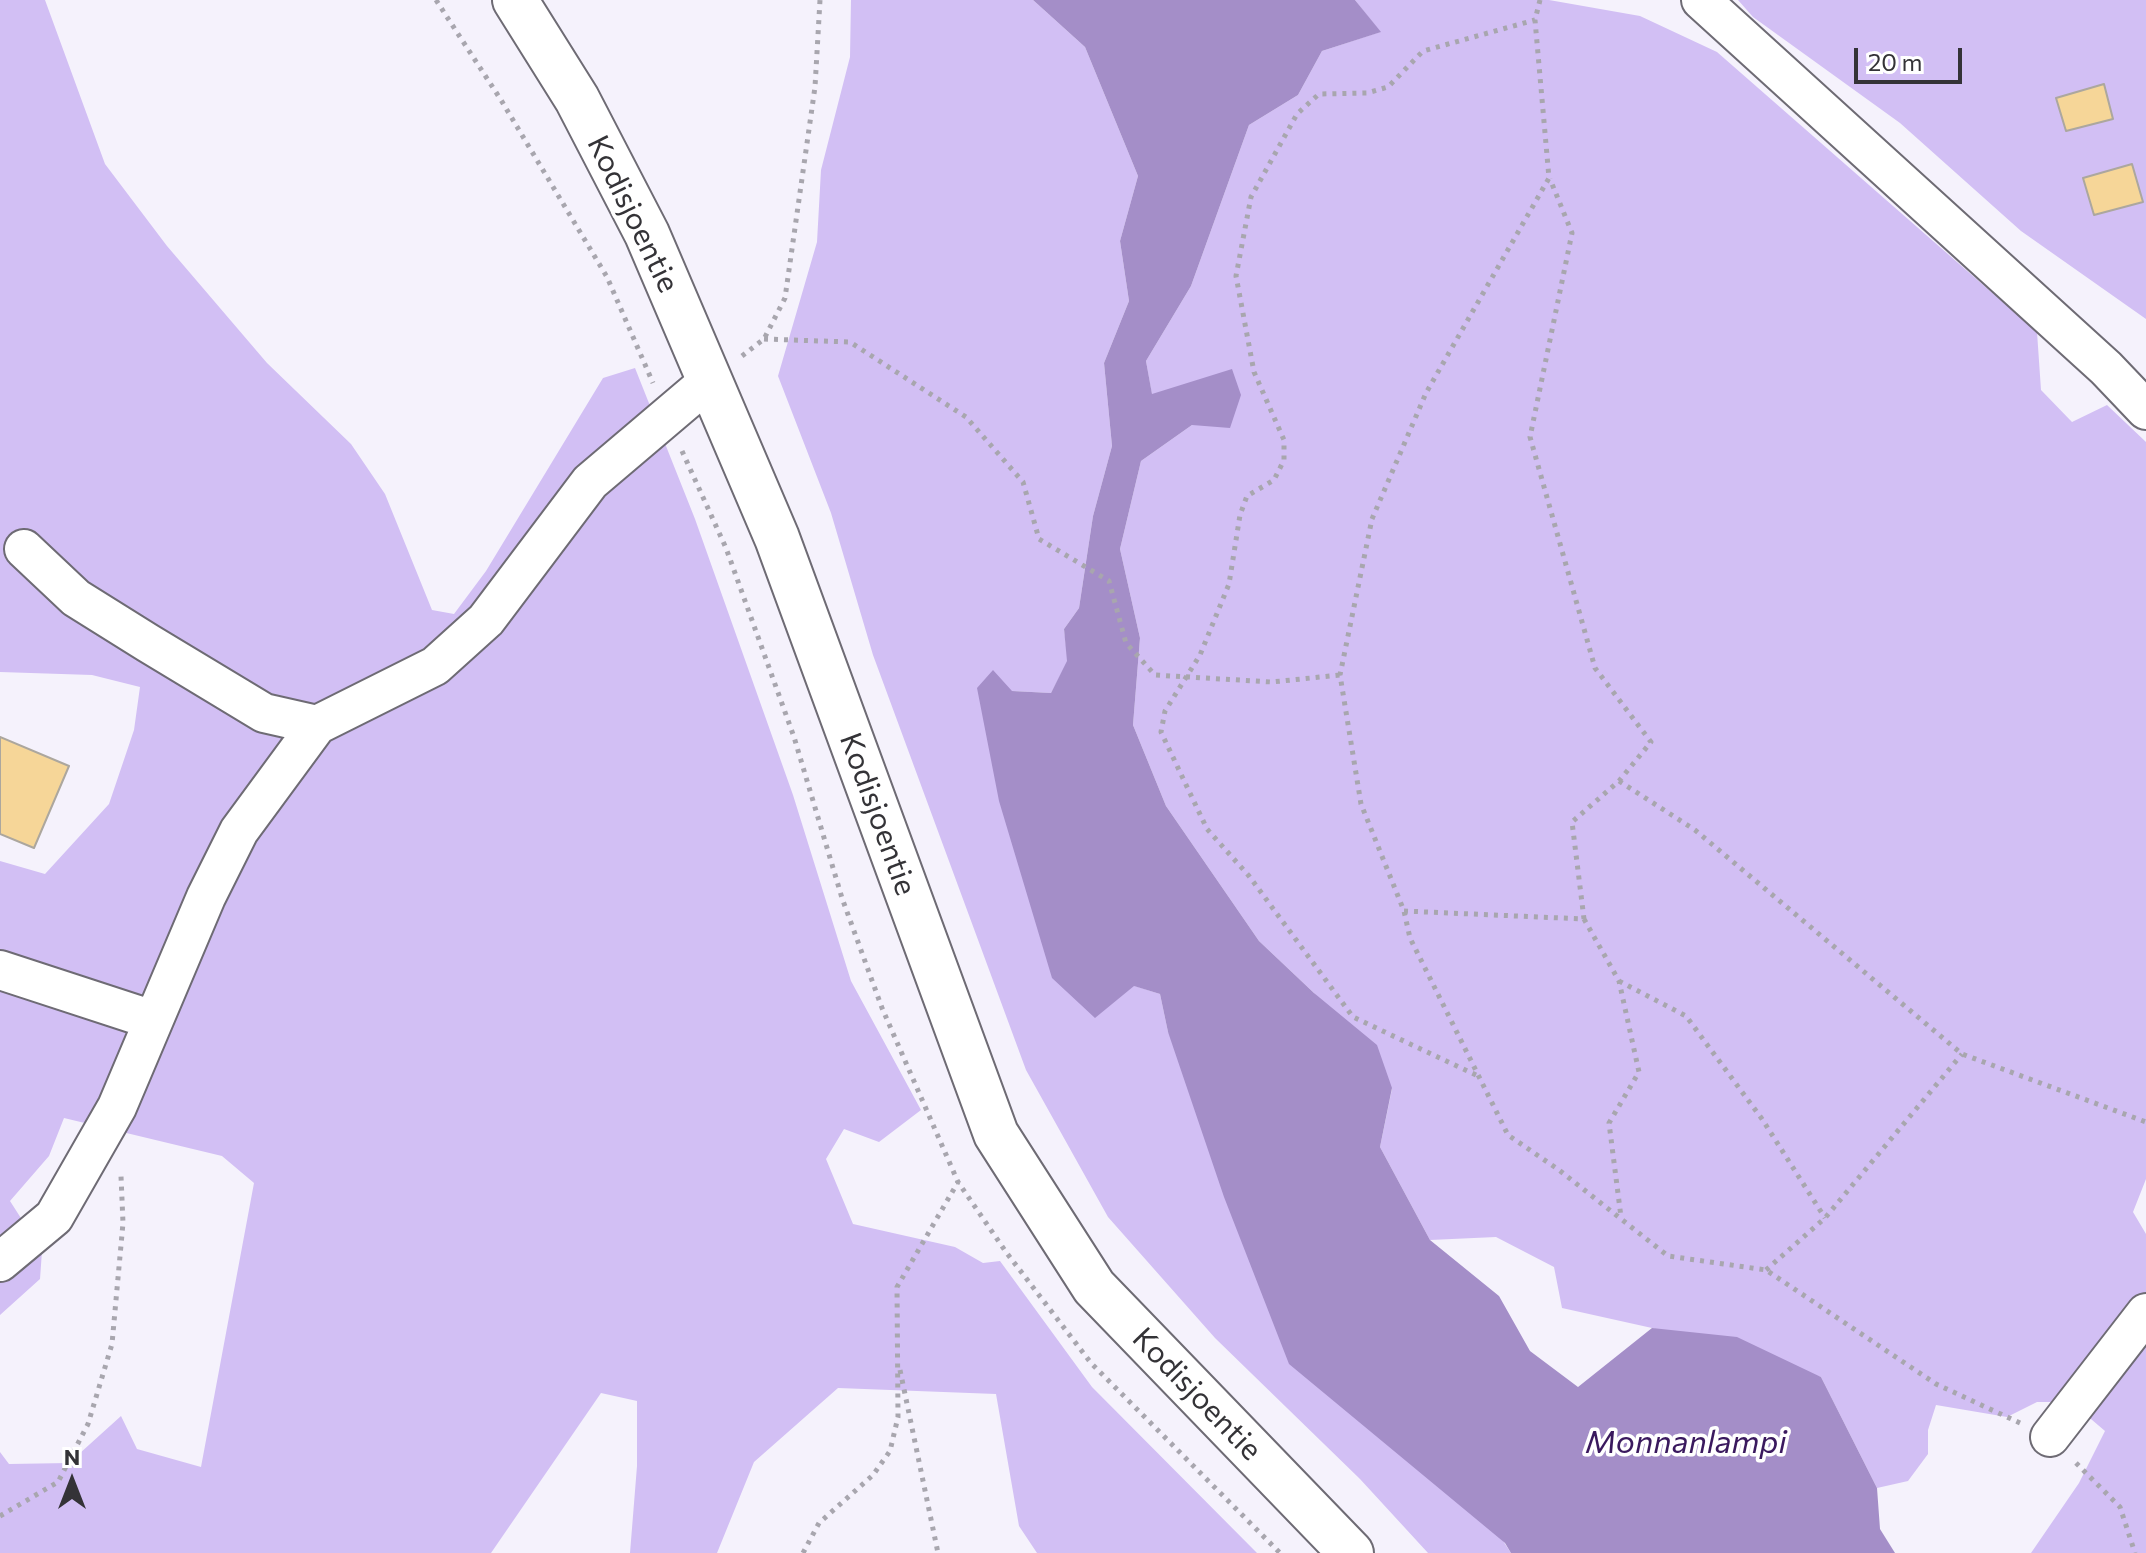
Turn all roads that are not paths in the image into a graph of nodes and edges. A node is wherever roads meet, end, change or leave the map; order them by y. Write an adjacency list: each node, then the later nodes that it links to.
1 (515, 0): 3 (street, Kodisjoentie)
2 (1701, 0): 4 (street)
3 (709, 381): 6 (street); 12 (street, Kodisjoentie)
4 (2146, 410)
5 (24, 549): 6 (street)
6 (317, 725): 8 (street)
7 (0, 970): 8 (street)
8 (153, 1020): 9 (street)
9 (0, 1262)
10 (2146, 1313): 11 (street)
11 (2050, 1437)
12 (1351, 1553)

